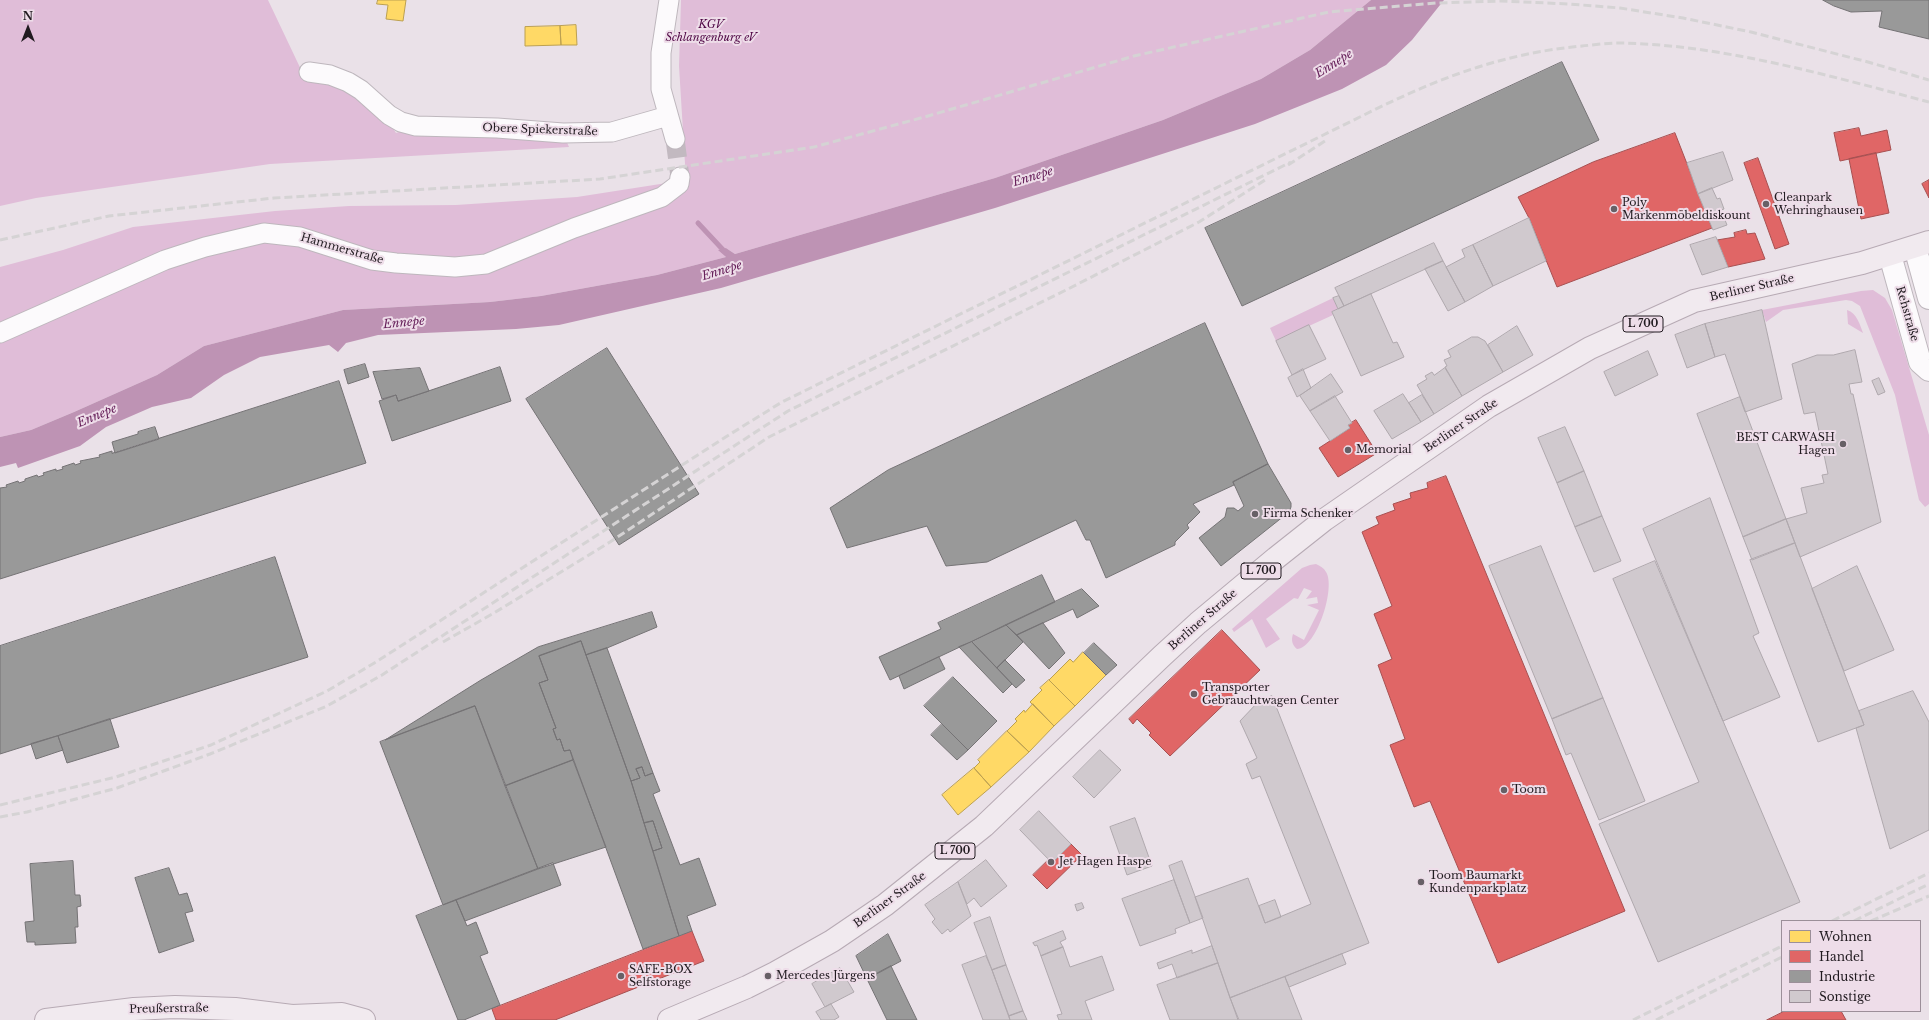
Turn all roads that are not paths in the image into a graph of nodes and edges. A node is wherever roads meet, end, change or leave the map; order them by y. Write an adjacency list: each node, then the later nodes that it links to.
1 (670, 0): 3 (street)
2 (309, 72): 3 (street, Obere Spiekerstraße)
3 (668, 116): 4 (street)
4 (675, 138)
5 (680, 177): 9 (street, Hammerstraße)
6 (1922, 244): 7 (main road, Berliner Straße / L 700); 8 (street)
7 (1890, 255): 10 (street, Rehstraße); 14 (main road, Berliner Straße / L 700)
8 (1929, 298)
9 (0, 333)
10 (1929, 370)
11 (296, 1018): 12 (main road, Preußerstraße); 13 (main road, Preußerstraße)
12 (46, 1020)
13 (364, 1020)
14 (669, 1020)

